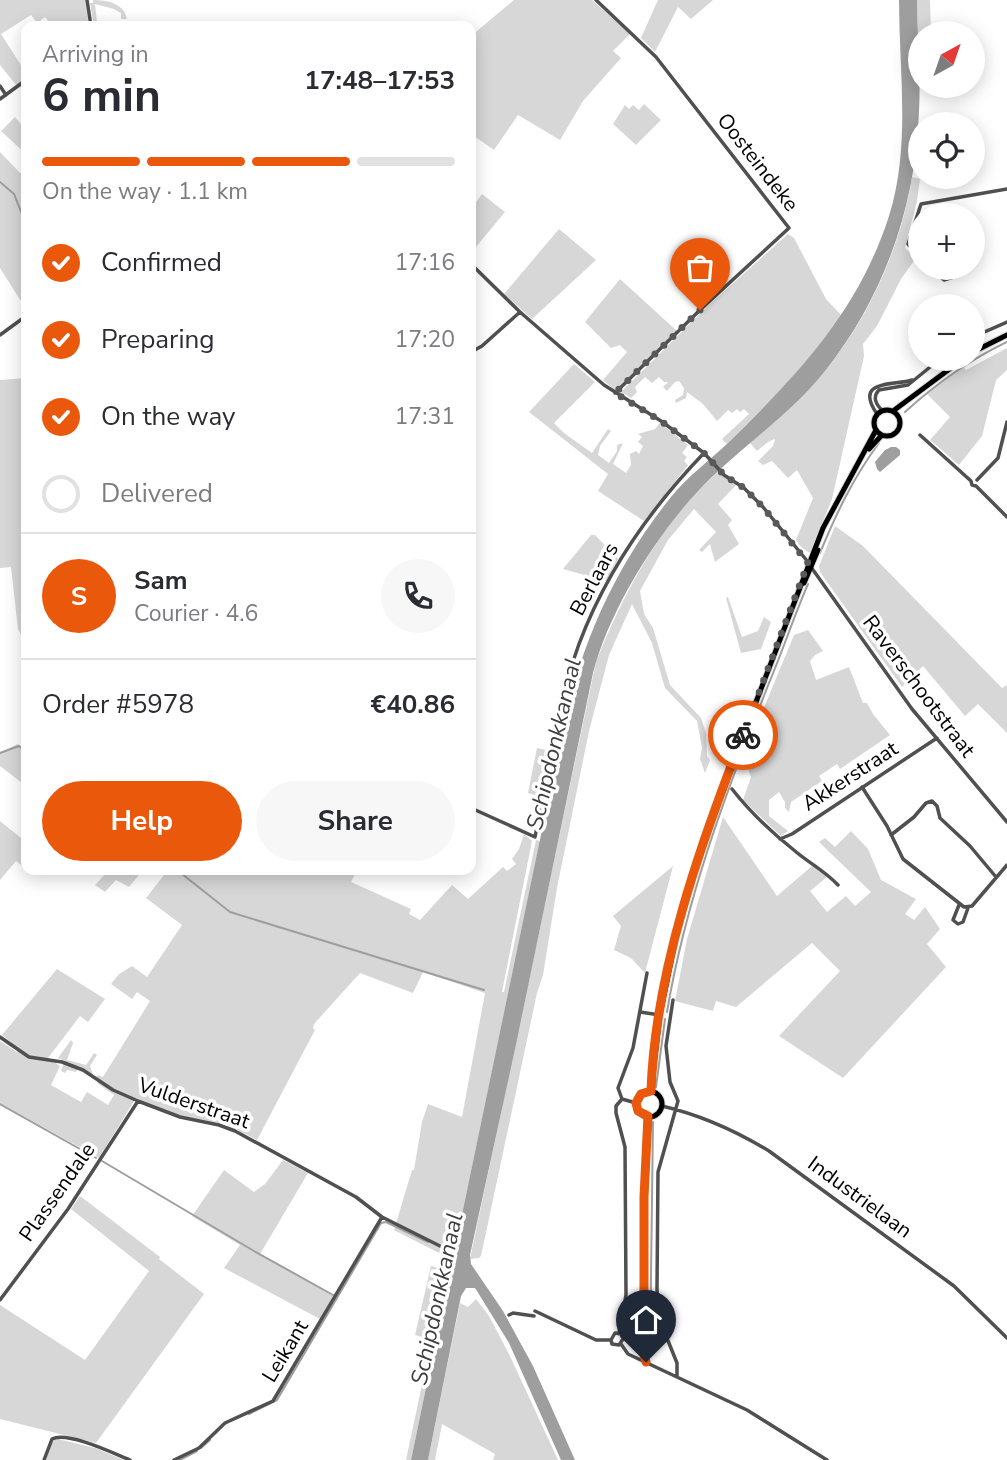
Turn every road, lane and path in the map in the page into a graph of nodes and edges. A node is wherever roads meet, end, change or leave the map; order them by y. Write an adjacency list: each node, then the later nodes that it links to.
1 (87, 0): 3 (street)
2 (596, 0): 21 (street, Oosteindeke)
3 (90, 21)
4 (21, 84): 6 (street)
5 (0, 86): 6 (street)
6 (6, 95): 7 (street)
7 (0, 99)
8 (1007, 189): 9 (street)
9 (923, 203)
10 (476, 269): 11 (street, Raverschootstraat)
11 (520, 312): 18 (street); 21 (street, Raverschootstraat)
12 (21, 320): 15 (street)
13 (1007, 322): 14 (street)
14 (985, 332)
15 (0, 335)
16 (1007, 335): 17 (main road)
17 (985, 346)
18 (476, 349)
19 (924, 371): 24 (street)
20 (947, 371): 22 (main road)
21 (615, 393): 31 (street, Raverschootstraat)
22 (915, 395): 23 (main road); 25 (main road)
23 (893, 411): 24 (main road); 25 (main road)
24 (880, 412): 27 (main road)
25 (899, 417): 28 (main road)
26 (1007, 422): 30 (street)
27 (876, 430): 28 (main road); 33 (main road)
28 (882, 435): 33 (main road)
29 (920, 435): 35 (street)
30 (999, 454): 32 (street); 34 (street)
31 (706, 455): 38 (street, Raverschootstraat); 43 (street, Berlaars)
32 (1007, 456)
33 (860, 459): 38 (main road)
34 (977, 480): 35 (street); 36 (street)
35 (971, 481): 36 (street)
36 (976, 486): 37 (street)
37 (1007, 517)
38 (811, 563): 39 (main road); 39 (main road); 40 (street, Raverschootstraat)
39 (796, 600): 53 (main road)
40 (936, 738): 41 (street, Akkerstraat); 44 (street, Raverschootstraat)
41 (862, 788): 45 (street); 46 (street, Akkerstraat)
42 (732, 789): 46 (street)
43 (476, 810)
44 (1007, 822)
45 (891, 835): 48 (street); 48 (street)
46 (780, 839): 49 (street)
47 (1007, 864): 48 (street)
48 (996, 877)
49 (838, 885)
50 (647, 973): 52 (street)
51 (673, 1000): 60 (street)
52 (640, 1012): 53 (street); 56 (street)
53 (660, 1015): 55 (main road)
54 (0, 1037): 57 (street, Vulderstraat)
55 (651, 1091): 58 (main road); 59 (main road)
56 (621, 1099): 58 (street); 66 (street)
57 (138, 1101): 62 (street, Vulderstraat); 64 (street, Plassendale)
58 (636, 1103): 61 (main road)
59 (662, 1106): 60 (street, Industrielaan); 61 (main road)
60 (676, 1110): 67 (street, Industrielaan); 71 (street)
61 (648, 1116): 70 (main road)
62 (382, 1217): 63 (street, Vulderstraat); 74 (street, Leikant)
63 (448, 1250)
64 (0, 1300)
65 (509, 1315): 68 (street)
66 (619, 1333): 68 (street); 69 (street)
67 (1007, 1338)
68 (611, 1340): 69 (street)
69 (621, 1344): 70 (street)
70 (646, 1362): 71 (street)
71 (677, 1376): 75 (street)
72 (44, 1460): 73 (street)
73 (130, 1460)
74 (174, 1460)
75 (827, 1460)

